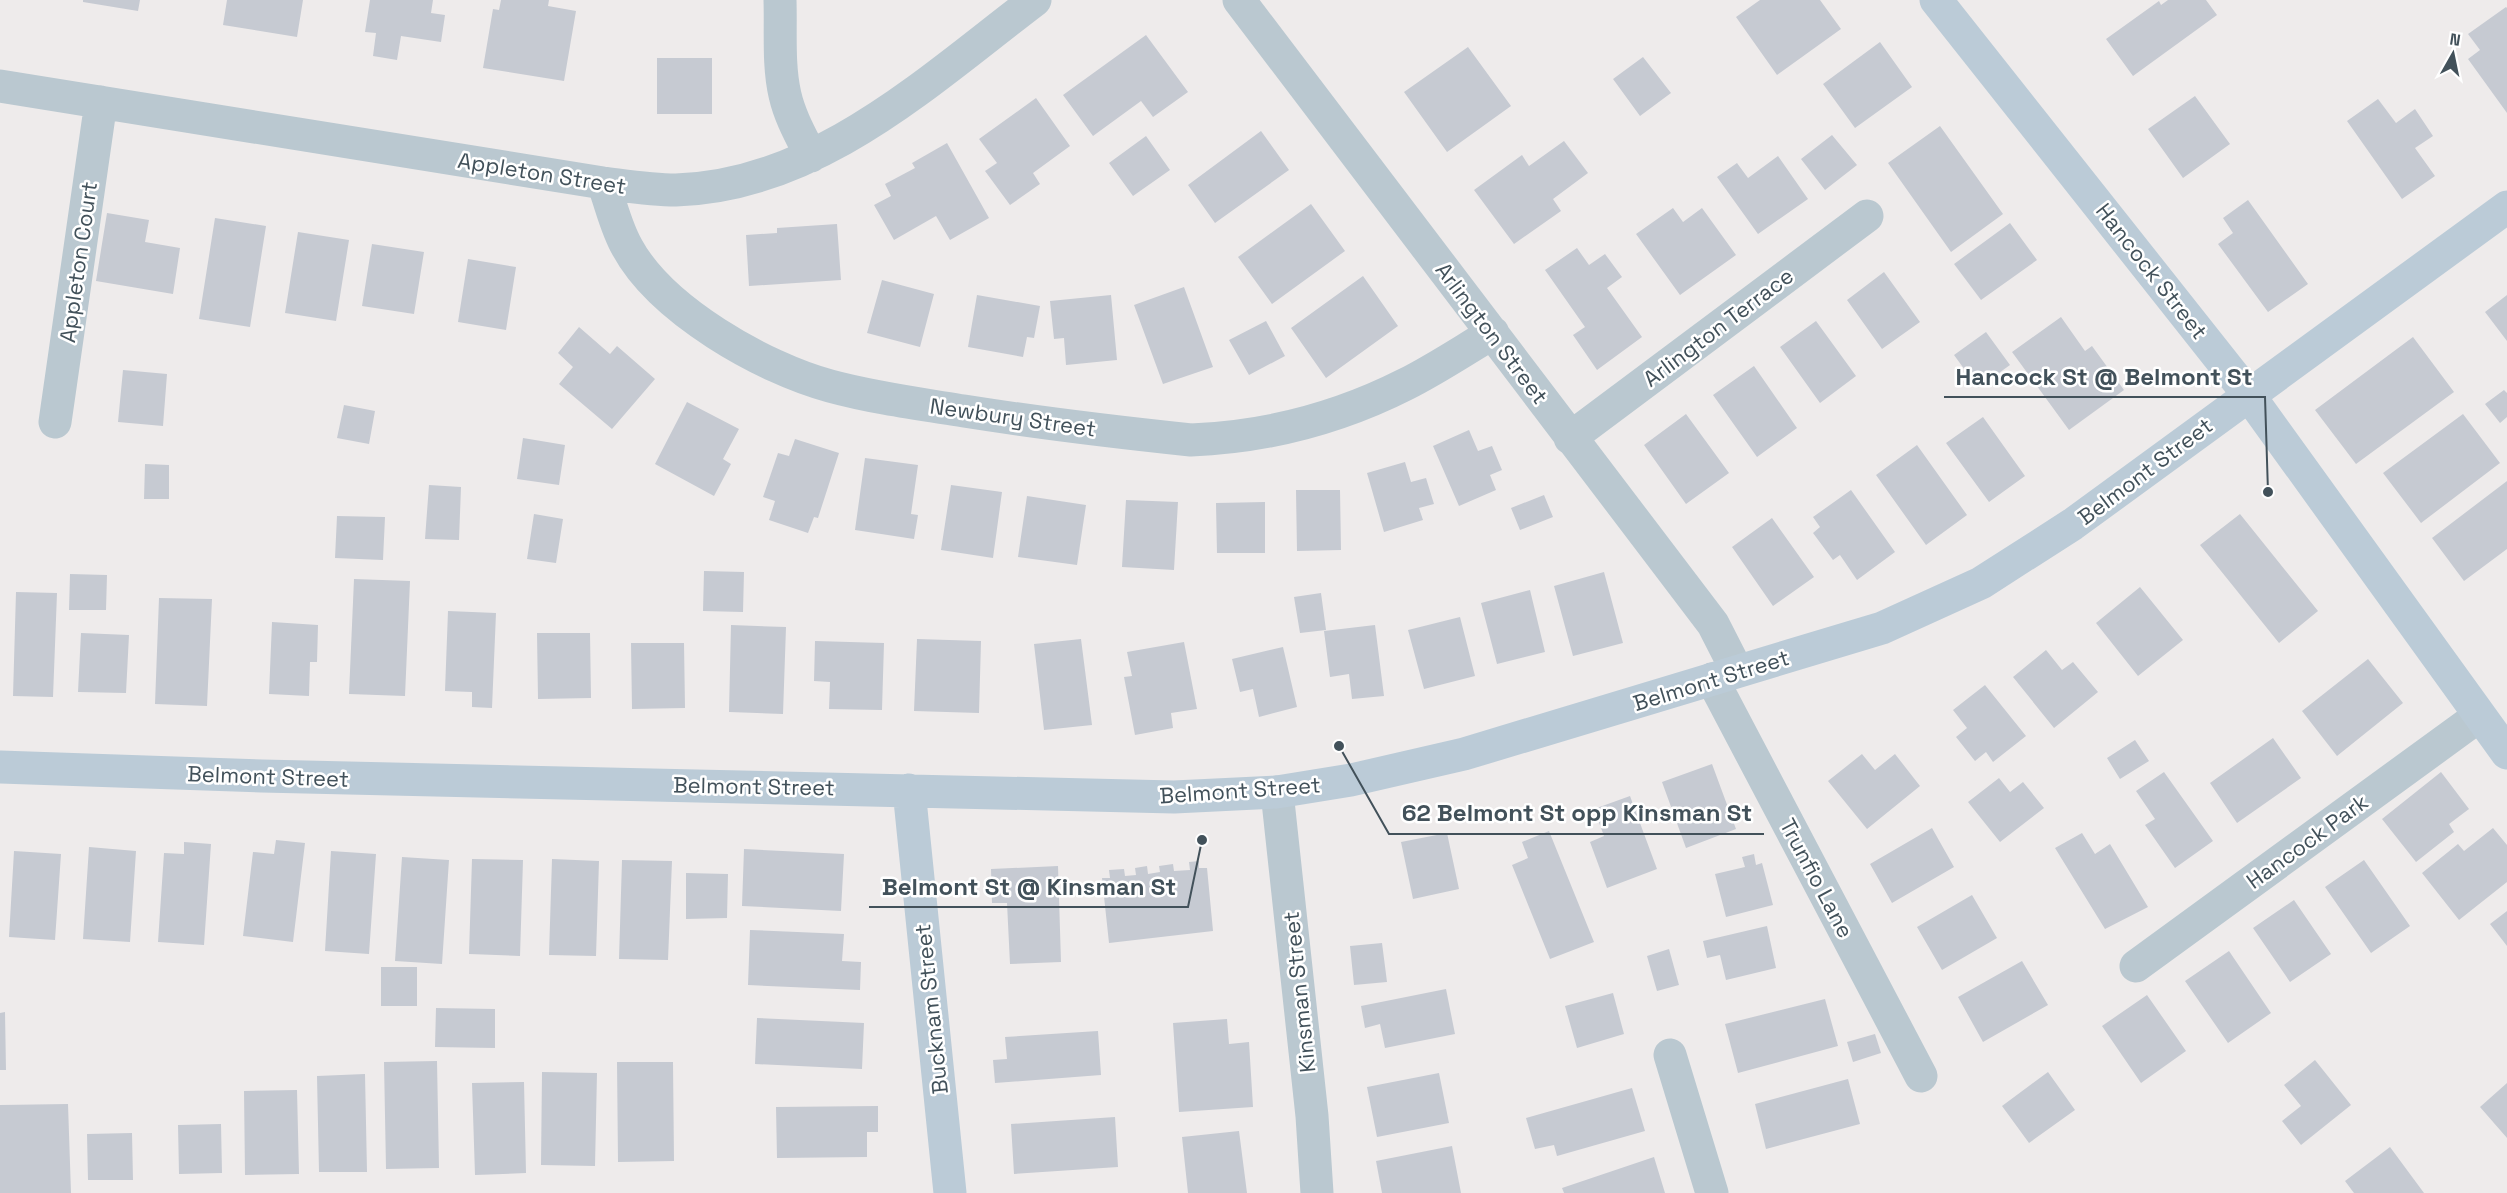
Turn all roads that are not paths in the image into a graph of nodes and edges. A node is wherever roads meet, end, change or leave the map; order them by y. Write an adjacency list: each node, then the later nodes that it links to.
1 (780, 0): 7 (street)
2 (1035, 0): 7 (street, Appleton Street)
3 (1239, 0): 11 (street, Arlington Street)
4 (1936, 0): 12 (street, Hancock Street)
5 (0, 86): 6 (street, Appleton Street)
6 (101, 102): 8 (street, Appleton Street); 13 (street, Appleton Court)
7 (811, 156): 8 (street, Appleton Street)
8 (603, 183): 11 (street, Newbury Street)
9 (2507, 207): 12 (street, Belmont Street)
10 (1867, 216): 14 (street, Arlington Terrace)
11 (1493, 333): 14 (street, Arlington Street)
12 (2248, 394): 15 (street, Belmont Street); 16 (street, Hancock Street)
13 (55, 422)
14 (1570, 438): 15 (street, Arlington Street)
15 (1725, 675): 20 (street, Belmont Street); 23 (street, Trunfio Lane)
16 (2479, 716): 17 (street, Hancock Street); 21 (street, Hancock Park)
17 (2507, 753)
18 (0, 767): 19 (street, Belmont Street)
19 (909, 790): 20 (street, Belmont Street); 24 (street, Bucknam Street)
20 (1277, 792): 25 (street, Kinsman Street)
21 (2136, 966)
22 (1670, 1055): 26 (street)
23 (1921, 1076)
24 (950, 1193)
25 (1317, 1193)
26 (1712, 1193)

